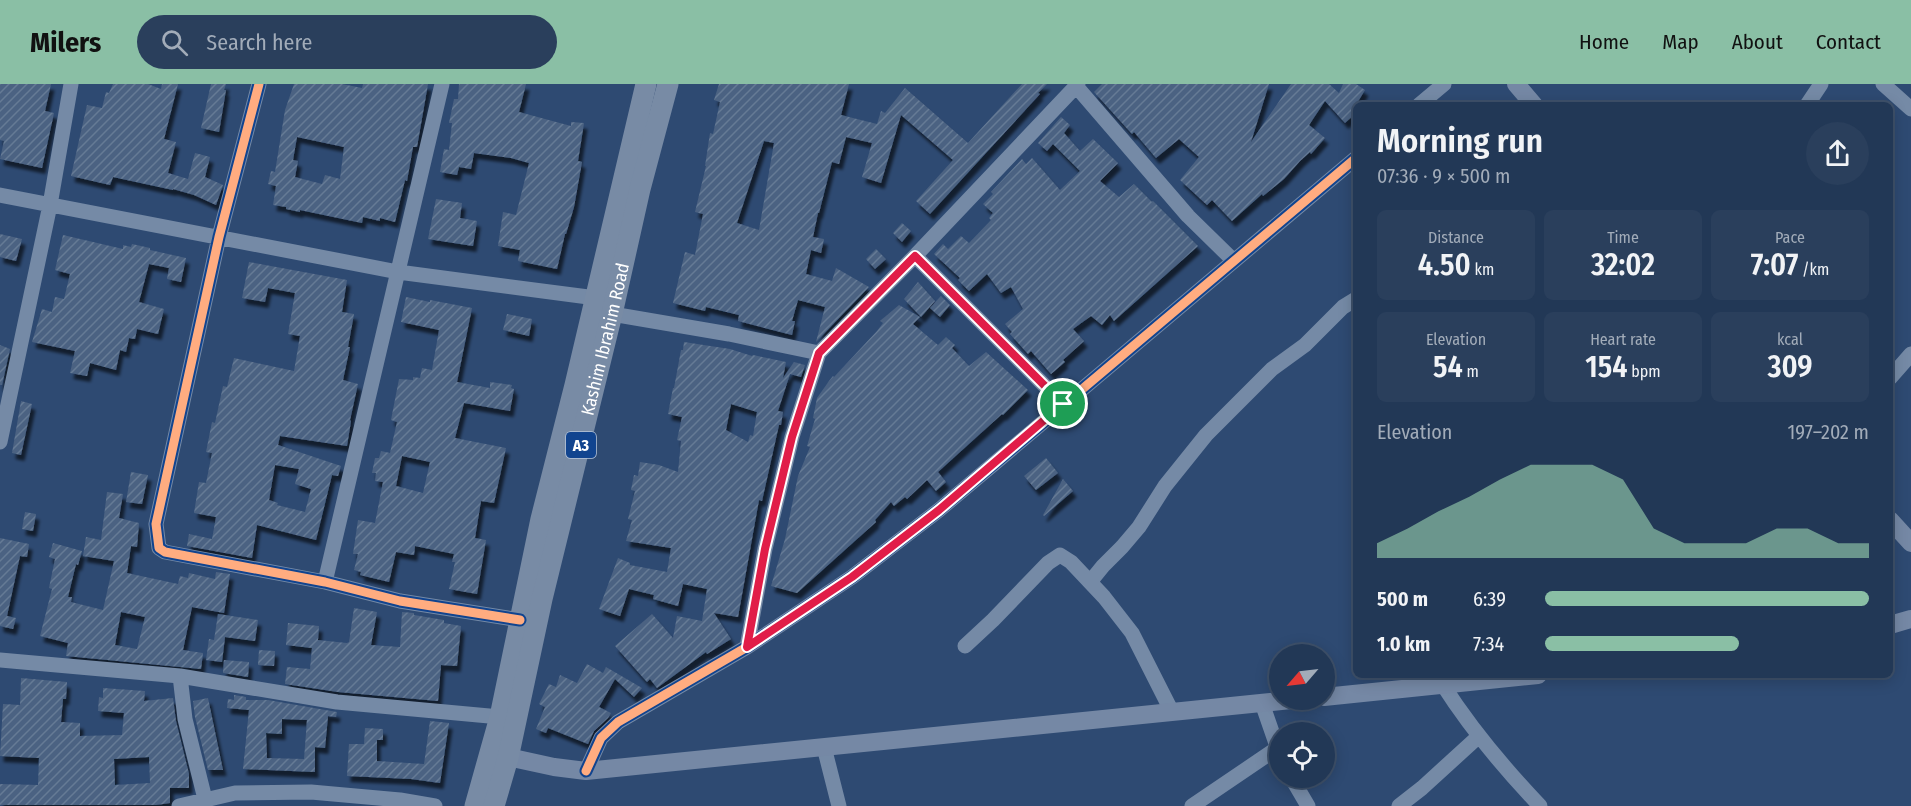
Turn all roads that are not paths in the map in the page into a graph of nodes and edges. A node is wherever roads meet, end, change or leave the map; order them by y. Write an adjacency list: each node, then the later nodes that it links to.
1 (71, 84): 17 (street)
2 (259, 84): 18 (street)
3 (442, 84): 21 (street)
4 (646, 84): 22 (highway, Kashim Ibrahim Road / A3)
5 (668, 84): 24 (highway, Kashim Ibrahim Road / A3)
6 (1444, 84): 11 (street)
7 (1516, 84): 12 (main road)
8 (1821, 84): 13 (street)
9 (1883, 84): 14 (street)
10 (1077, 85): 19 (street); 20 (street)
11 (1423, 102)
12 (1531, 102)
13 (1809, 102)
14 (1911, 109)
15 (1353, 161): 20 (street)
16 (0, 195): 17 (street)
17 (51, 204): 18 (street); 29 (street)
18 (219, 237): 21 (street); 32 (street)
19 (915, 256): 25 (street); 28 (street)
20 (1234, 261): 28 (street)
21 (398, 272): 22 (street); 32 (street)
22 (596, 298): 34 (highway, Kashim Ibrahim Road / A3)
23 (1353, 301): 33 (street)
24 (612, 314): 25 (street); 49 (highway, Kashim Ibrahim Road / A3)
25 (819, 353): 36 (street)
26 (1911, 354): 27 (street)
27 (1893, 375)
28 (1063, 404): 36 (street)
29 (0, 442)
30 (1893, 523): 31 (main road)
31 (1911, 543)
32 (325, 582): 34 (street)
33 (1090, 582): 35 (street); 44 (street)
34 (520, 620): 45 (highway, Kashim Ibrahim Road / A3)
35 (965, 646)
36 (747, 647): 51 (street)
37 (0, 660): 38 (street)
38 (180, 676): 45 (street); 53 (street)
39 (1510, 678): 40 (main road)
40 (1443, 685): 41 (main road); 47 (street)
41 (1335, 696)
42 (1269, 702): 43 (main road)
43 (1262, 703): 44 (main road); 46 (street)
44 (1172, 712): 48 (main road)
45 (500, 717): 49 (highway, Kashim Ibrahim Road / A3)
46 (1269, 724)
47 (1479, 736): 61 (street); 62 (street)
48 (824, 747): 51 (main road); 58 (street)
49 (499, 755): 51 (main road); 56 (highway, Kashim Ibrahim Road / A3); 57 (highway, Kashim Ibrahim Road / A3)
50 (1269, 758): 59 (street)
51 (586, 771)
52 (1298, 788): 60 (street)
53 (205, 799): 54 (street); 55 (street)
54 (179, 806)
55 (435, 806)
56 (475, 806)
57 (494, 806)
58 (839, 806)
59 (1192, 806)
60 (1308, 806)
61 (1399, 806)
62 (1540, 806)

